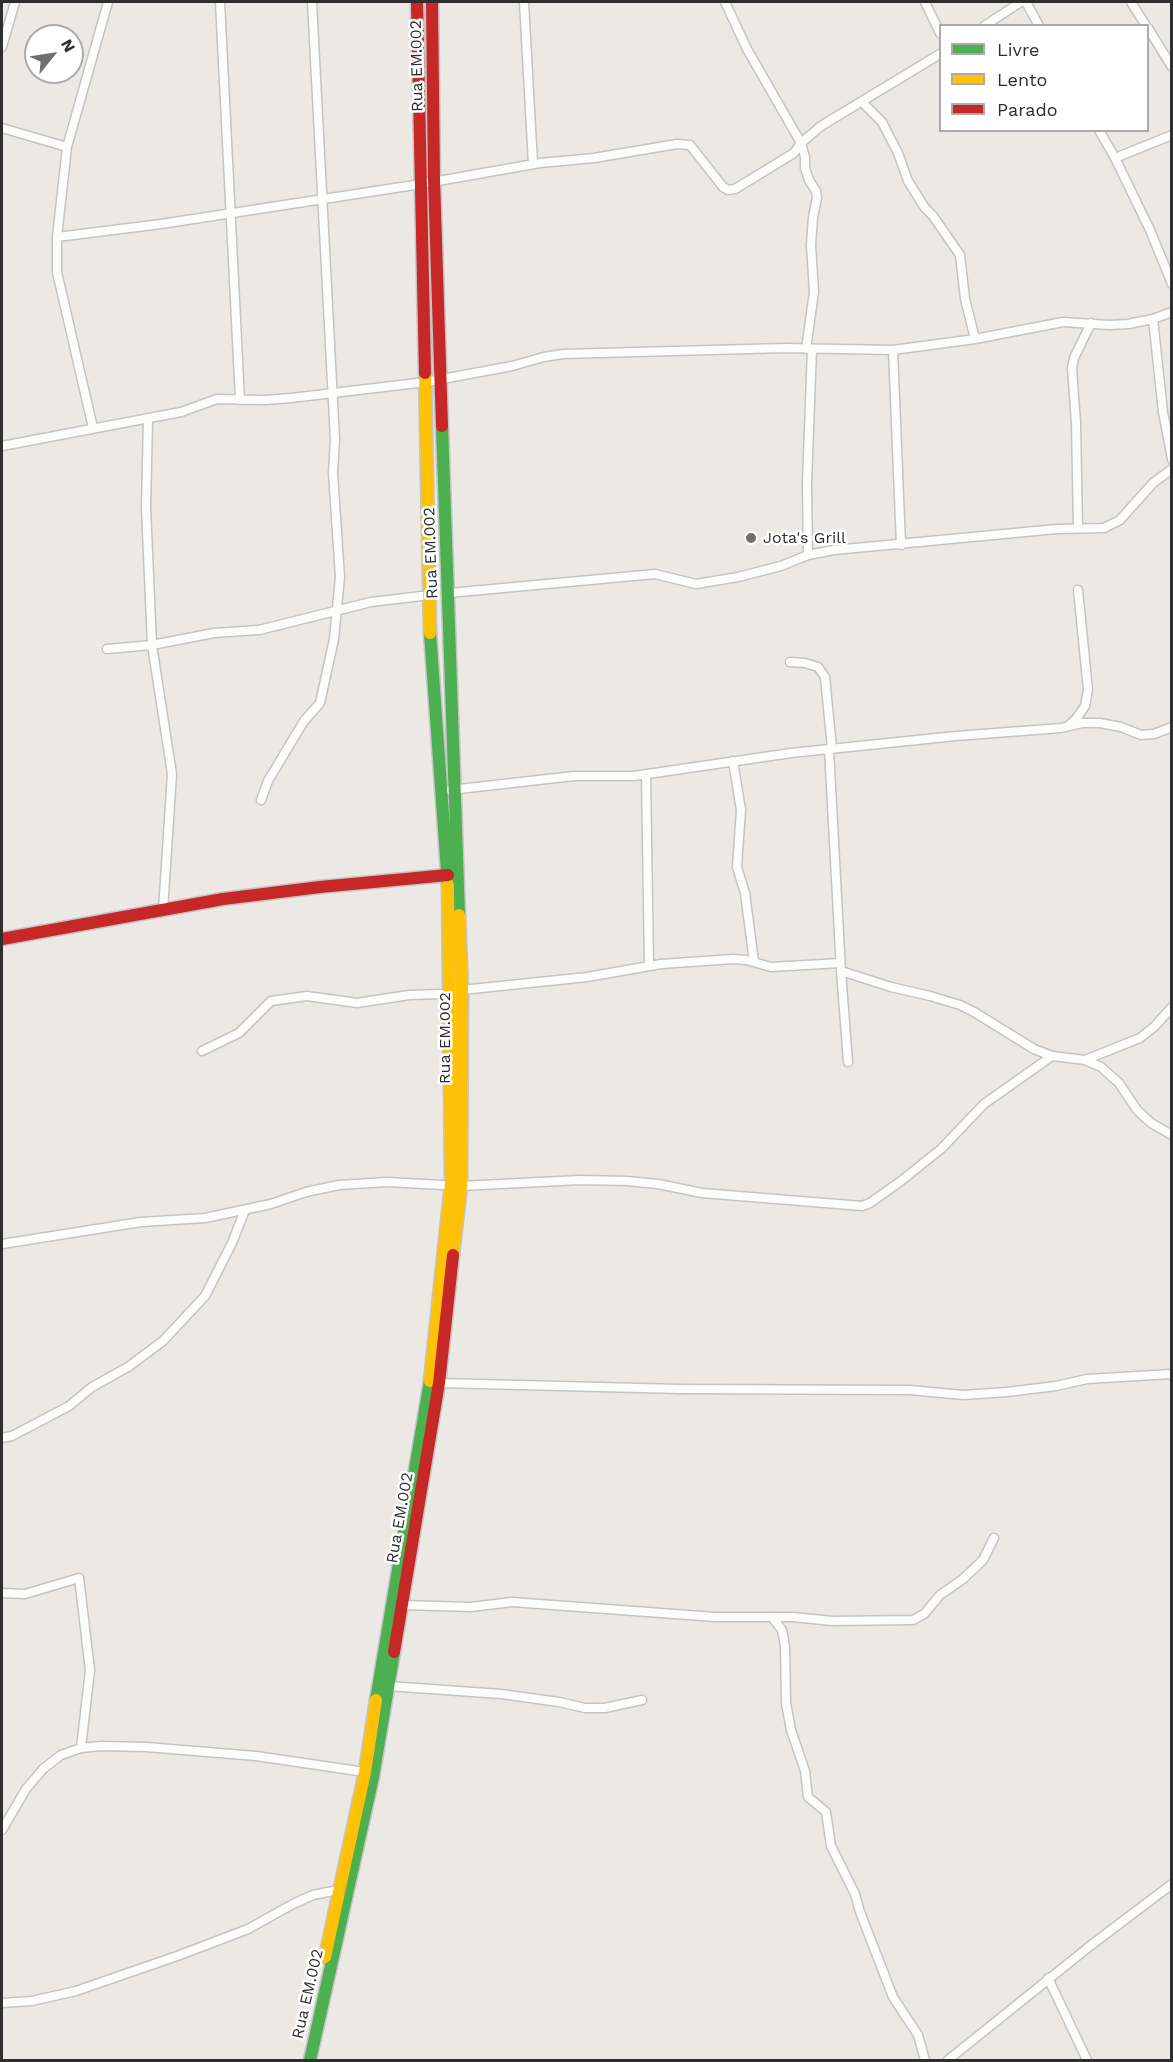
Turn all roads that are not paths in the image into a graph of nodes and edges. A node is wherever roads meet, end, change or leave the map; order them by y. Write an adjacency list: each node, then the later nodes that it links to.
1 (15, 2): 18 (street)
2 (108, 2): 26 (street)
3 (220, 2): 32 (street)
4 (312, 2): 31 (street)
5 (417, 2): 30 (street, Rua EM.002)
6 (432, 2): 29 (street, Rua EM.002)
7 (524, 2): 28 (street)
8 (724, 2): 25 (street)
9 (925, 2): 17 (street)
10 (1021, 2): 13 (street)
11 (1026, 2): 14 (street)
12 (1131, 2): 15 (street)
13 (987, 24)
14 (1038, 24)
15 (1146, 24)
16 (1149, 29): 20 (street)
17 (939, 31)
18 (2, 47)
19 (939, 55): 21 (street)
20 (1172, 67)
21 (862, 102): 25 (street); 38 (street)
22 (2, 128): 26 (street)
23 (1100, 132): 27 (street)
24 (1172, 135): 27 (street)
25 (801, 143): 28 (street); 39 (street)
26 (67, 147): 33 (street)
27 (1116, 158): 34 (street)
28 (533, 164): 29 (street)
29 (434, 180): 30 (street); 41 (street, Rua EM.002)
30 (421, 184): 31 (street); 42 (street, Rua EM.002)
31 (322, 199): 32 (street); 43 (street)
32 (231, 213): 33 (street); 44 (street)
33 (57, 237): 46 (street)
34 (1172, 284)
35 (1172, 312): 36 (street)
36 (1153, 319): 37 (street); 48 (street)
37 (1091, 323): 38 (street); 50 (street)
38 (975, 339): 40 (street)
39 (809, 349): 40 (street); 41 (street); 52 (street)
40 (893, 350): 51 (street)
41 (440, 379): 42 (street); 54 (street, Rua EM.002)
42 (426, 382): 43 (street); 55 (street, Rua EM.002)
43 (332, 393): 44 (street); 56 (street)
44 (240, 400): 45 (street)
45 (148, 419): 46 (street); 57 (street)
46 (93, 429): 47 (street)
47 (2, 446)
48 (1172, 459)
49 (1172, 469): 50 (street)
50 (1078, 528): 51 (street)
51 (901, 545): 52 (street)
52 (808, 555): 54 (street)
53 (1078, 590): 60 (street)
54 (449, 593): 65 (street, Rua EM.002)
55 (430, 595): 56 (street); 66 (street, Rua EM.002)
56 (336, 612): 57 (street); 67 (street)
57 (152, 645): 58 (street); 69 (street)
58 (107, 649)
59 (790, 662): 62 (street)
60 (1068, 726): 61 (street); 62 (street)
61 (1172, 727)
62 (830, 749): 63 (street); 73 (street)
63 (733, 761): 64 (street); 71 (street)
64 (646, 774): 65 (street); 72 (street)
65 (456, 789): 66 (street); 74 (street, Rua EM.002)
66 (441, 790): 68 (street, Rua EM.002)
67 (261, 800)
68 (448, 875): 69 (street); 75 (street, Rua EM.002)
69 (163, 910): 70 (street)
70 (2, 939)
71 (754, 962): 72 (street); 73 (street)
72 (649, 965): 74 (street)
73 (841, 967): 78 (street); 80 (street)
74 (462, 990): 82 (street, Rua EM.002)
75 (450, 996): 77 (street); 82 (street, Rua EM.002)
76 (1172, 1007): 79 (street)
77 (202, 1051)
78 (1052, 1056): 79 (street); 82 (street)
79 (1085, 1060): 81 (street)
80 (848, 1062)
81 (1172, 1135)
82 (456, 1185): 83 (street); 86 (street, Rua EM.002); 95 (street, Rua EM.002)
83 (245, 1210): 84 (street); 87 (street)
84 (2, 1244)
85 (1171, 1374): 86 (street)
86 (439, 1383): 90 (street, Rua EM.002)
87 (2, 1438)
88 (994, 1538): 91 (street)
89 (2, 1593): 94 (street)
90 (402, 1605): 91 (street); 92 (street, Rua EM.002)
91 (772, 1617): 103 (street)
92 (388, 1686): 93 (street); 102 (street, Rua EM.002)
93 (642, 1700)
94 (81, 1748): 95 (street); 96 (street)
95 (365, 1772): 98 (street, Rua EM.002)
96 (3, 1830)
97 (1172, 1884): 99 (street)
98 (339, 1890): 100 (street); 101 (street, Rua EM.002)
99 (1048, 1978): 104 (street); 105 (street)
100 (2, 2002)
101 (303, 2061)
102 (310, 2061)
103 (925, 2061)
104 (948, 2061)
105 (1088, 2061)

